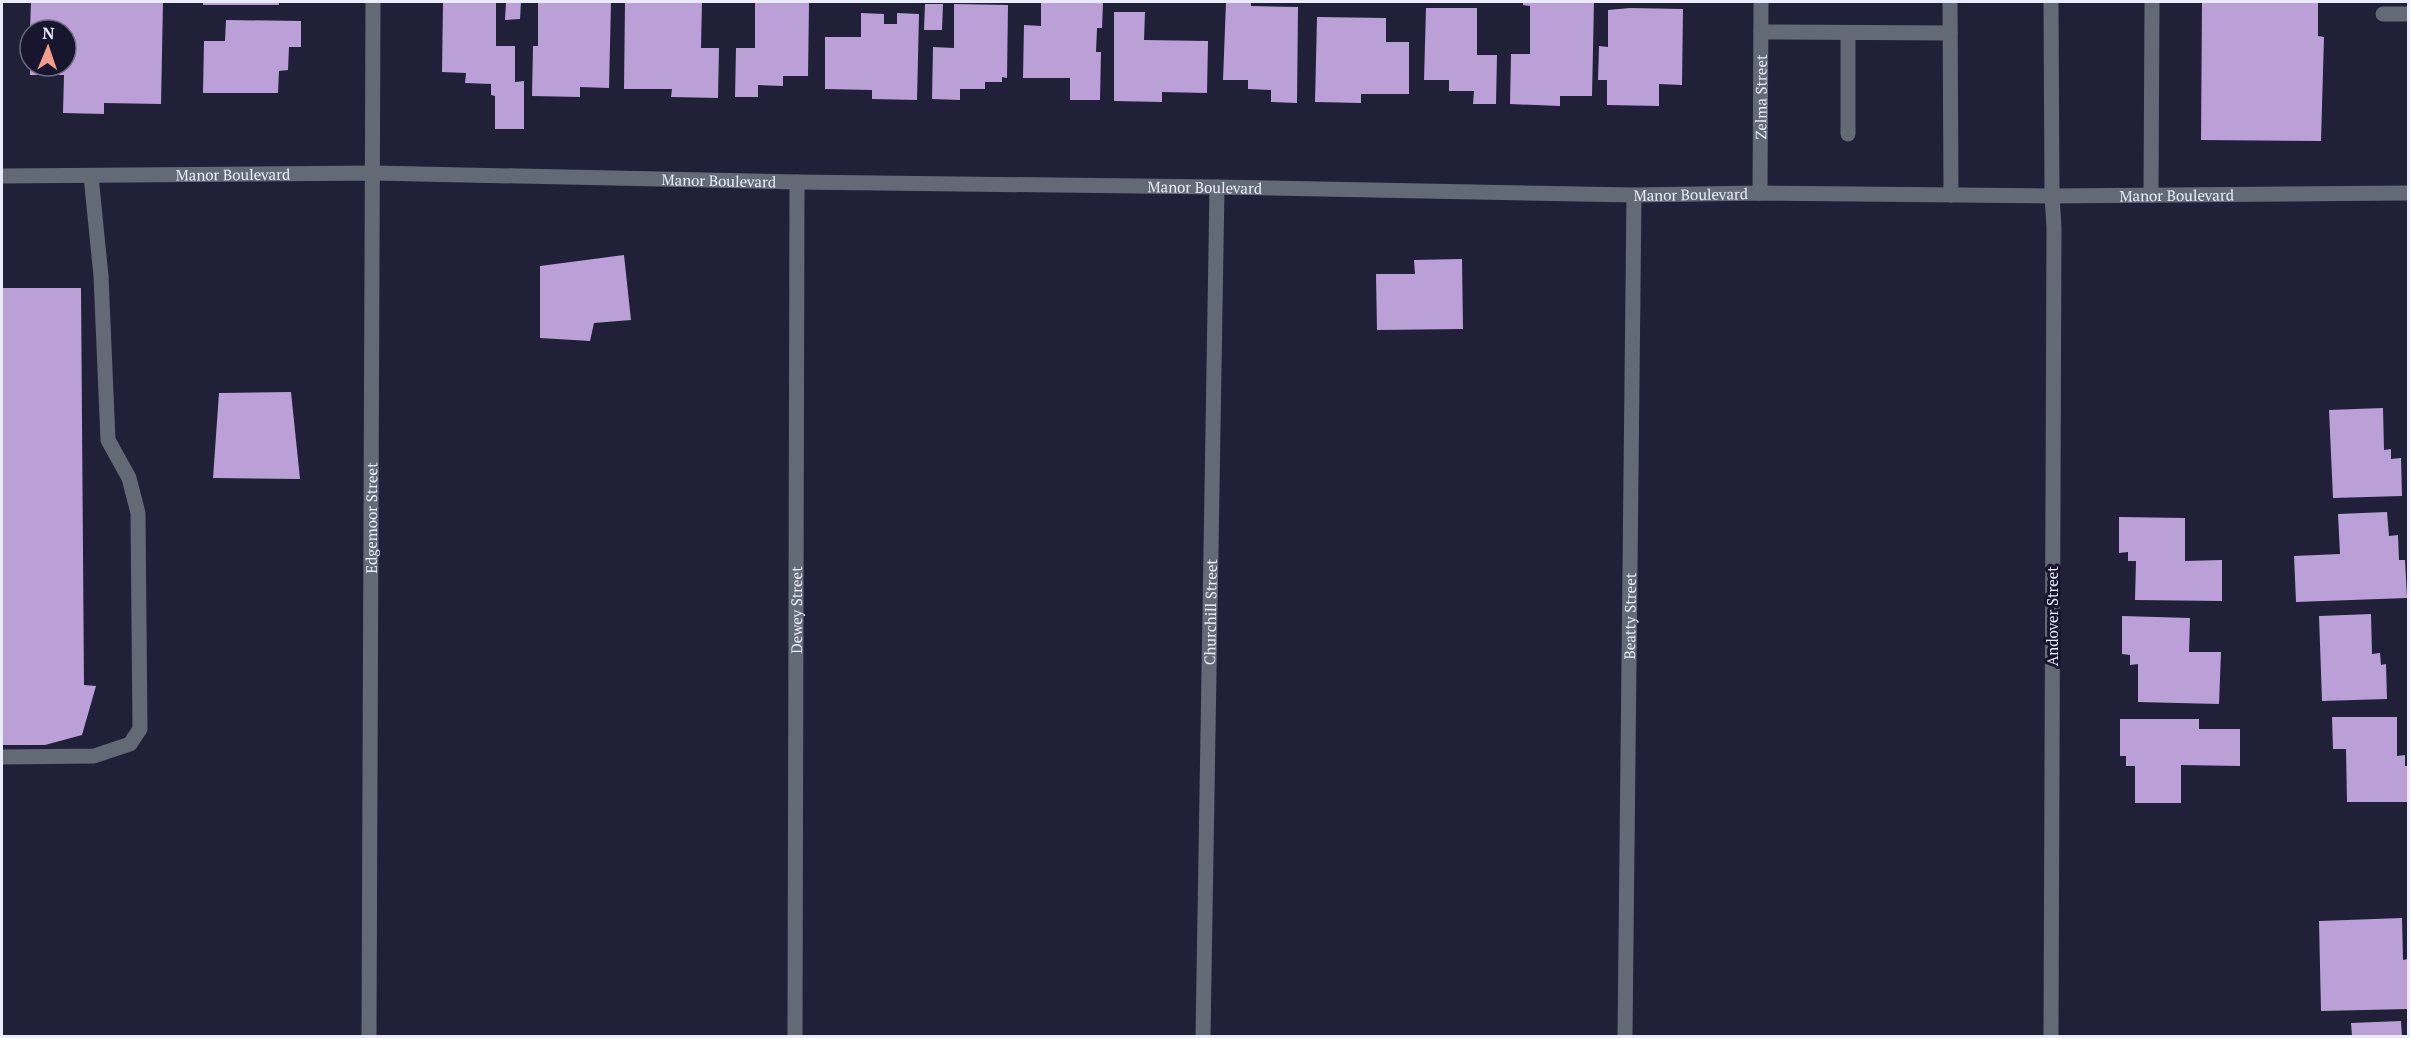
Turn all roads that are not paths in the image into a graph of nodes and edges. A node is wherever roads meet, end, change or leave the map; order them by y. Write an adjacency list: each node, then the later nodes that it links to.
1 (373, 2): 12 (street, Edgemoor Street)
2 (1761, 2): 8 (street, Zelma Street)
3 (1950, 2): 10 (street)
4 (2051, 2): 22 (street, Andover Street)
5 (2152, 2): 21 (street)
6 (2383, 14): 7 (street)
7 (2409, 14)
8 (1761, 32): 9 (street); 17 (street, Zelma Street)
9 (1848, 33): 10 (street); 11 (street)
10 (1950, 33): 20 (street)
11 (1848, 134)
12 (374, 173): 14 (street, Manor Boulevard); 15 (street, Manor Boulevard); 24 (street, Edgemoor Street)
13 (2, 176): 14 (street, Manor Boulevard)
14 (91, 176): 23 (street)
15 (797, 183): 16 (street, Manor Boulevard); 25 (street, Dewey Street)
16 (1217, 187): 19 (street, Manor Boulevard); 26 (street, Churchill Street)
17 (1760, 193): 19 (street, Manor Boulevard); 20 (street, Manor Boulevard)
18 (2409, 193): 21 (street, Manor Boulevard)
19 (1635, 195): 27 (street, Beatty Street)
20 (1951, 195): 22 (street, Manor Boulevard)
21 (2151, 195): 22 (street, Manor Boulevard)
22 (2052, 196): 28 (street, Andover Street)
23 (2, 756)
24 (369, 1036)
25 (795, 1036)
26 (1203, 1036)
27 (1625, 1036)
28 (2051, 1036)

